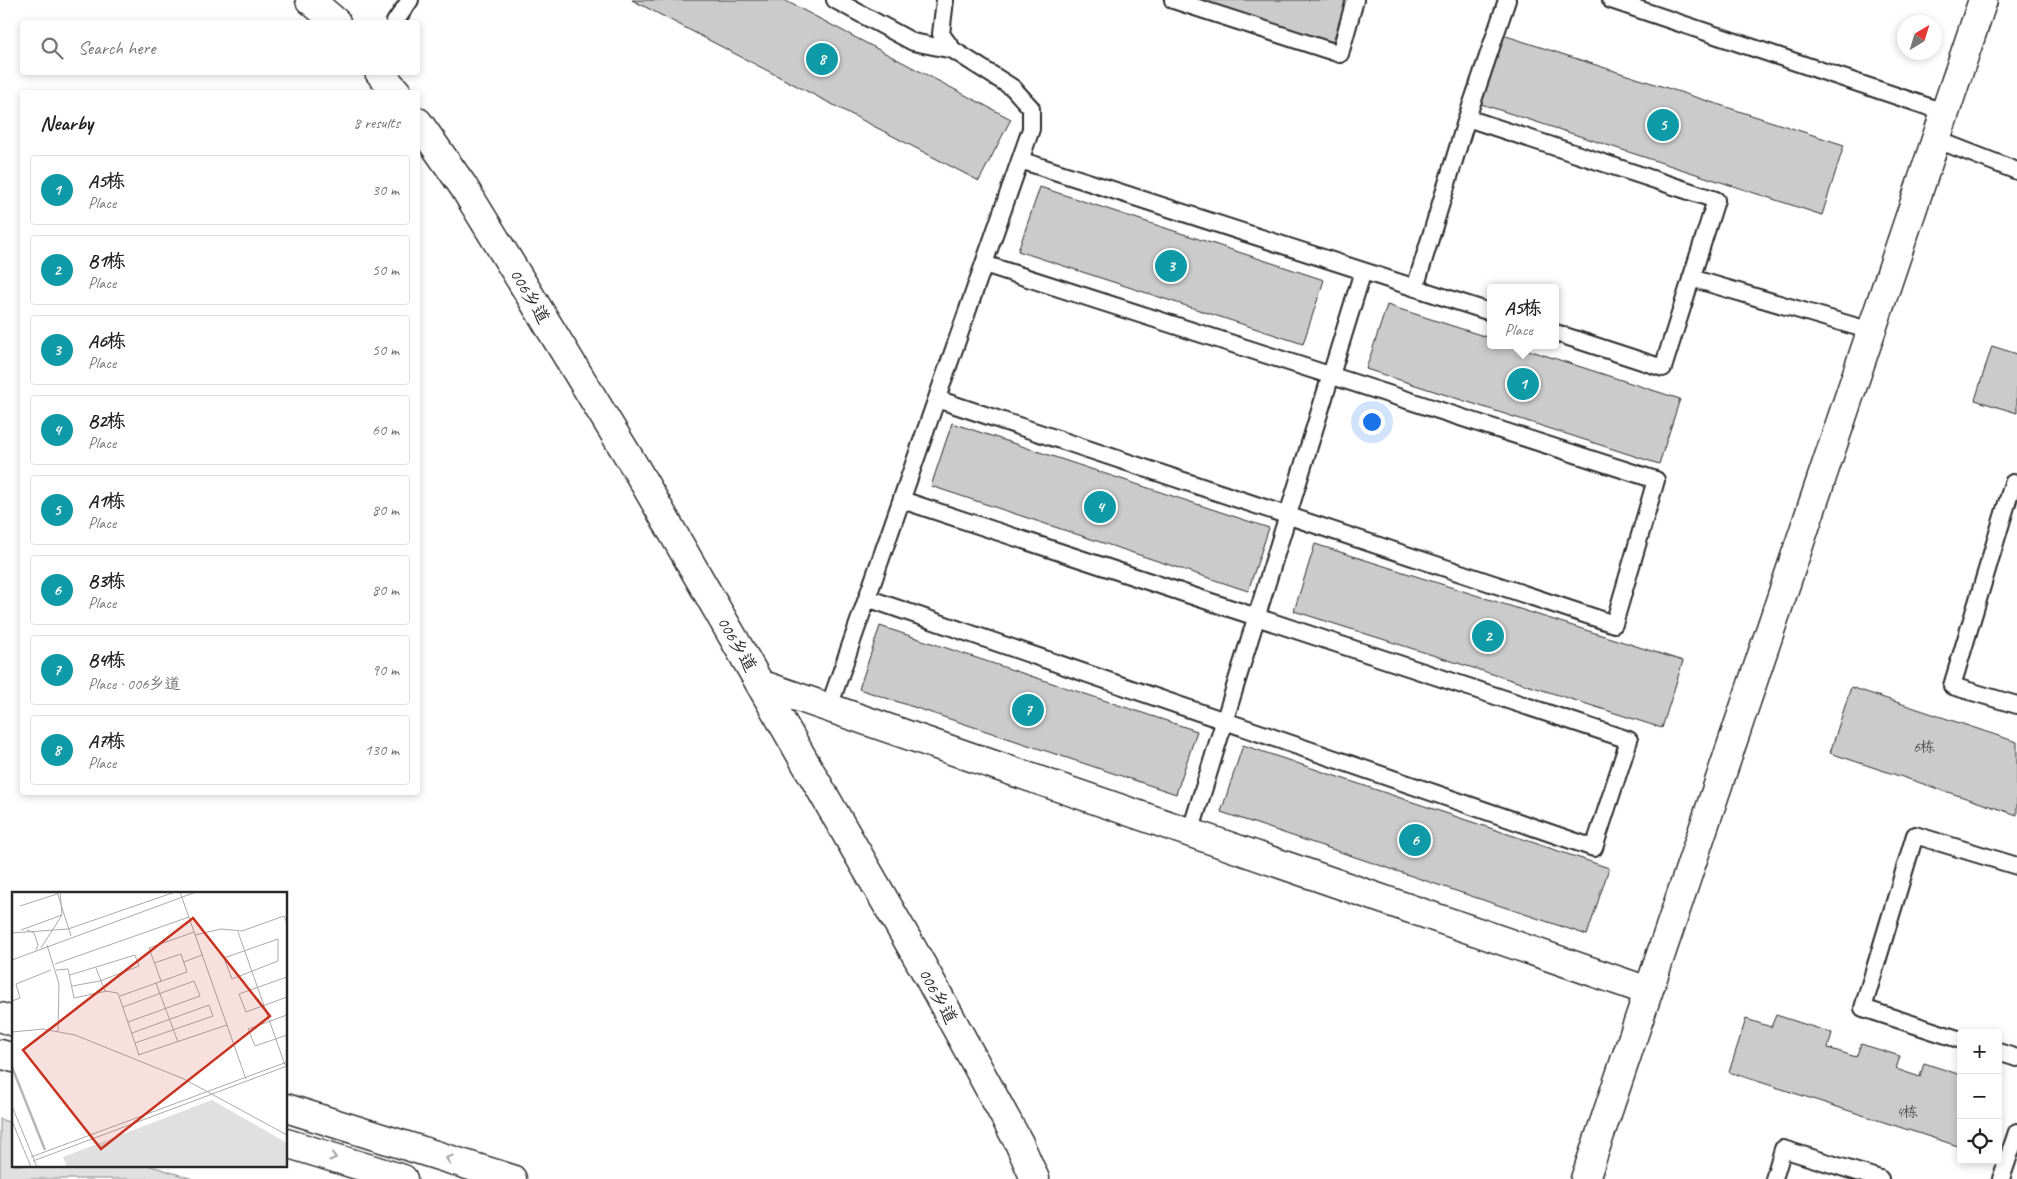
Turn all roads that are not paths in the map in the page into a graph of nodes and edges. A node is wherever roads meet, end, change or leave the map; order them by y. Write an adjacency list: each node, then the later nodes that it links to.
1 (310, 0): 11 (street)
2 (410, 0): 12 (lane)
3 (835, 0): 13 (lane)
4 (945, 0): 13 (lane)
5 (1172, 0): 10 (lane)
6 (1355, 0): 10 (lane)
7 (1507, 0): 17 (lane)
8 (1612, 0): 16 (lane)
9 (1983, 0): 16 (street)
10 (1191, 3)
11 (334, 20)
12 (396, 20)
13 (953, 50): 20 (lane)
14 (383, 75): 15 (street)
15 (395, 90)
16 (1944, 112): 19 (street)
17 (1467, 118): 24 (lane); 25 (lane)
18 (420, 125): 36 (street, 006乡道)
19 (1935, 139): 21 (lane); 27 (street)
20 (1020, 160): 22 (lane); 23 (lane)
21 (2017, 171)
22 (984, 264): 29 (lane); 30 (lane)
23 (1363, 271): 25 (lane); 29 (lane)
24 (1691, 278): 27 (lane); 28 (lane)
25 (1415, 288): 26 (lane)
26 (1487, 311)
27 (1871, 331): 42 (street)
28 (1559, 334)
29 (1331, 376): 33 (lane); 33 (lane)
30 (937, 399): 32 (lane); 33 (lane)
31 (2017, 484): 37 (lane)
32 (902, 500): 34 (lane); 35 (lane)
33 (1288, 516): 35 (lane)
34 (867, 598): 38 (lane); 39 (lane)
35 (1257, 616): 39 (lane); 39 (lane)
36 (760, 684): 38 (street); 53 (street, 006乡道)
37 (2017, 705)
38 (829, 708): 40 (street)
39 (1225, 720): 40 (lane)
40 (1190, 833): 42 (street)
41 (2017, 866): 45 (lane)
42 (1648, 991): 54 (street)
43 (0, 1017): 44 (street)
44 (12, 1021)
45 (1957, 1039)
46 (2002, 1053): 47 (lane)
47 (2017, 1058)
48 (288, 1109): 52 (street, one-way to 48)
49 (2017, 1132): 57 (lane)
50 (288, 1144): 51 (street, one-way to 51)
51 (403, 1179)
52 (512, 1179)
53 (1036, 1179)
54 (1585, 1179)
55 (1774, 1179): 56 (lane)
56 (1880, 1179)
57 (2001, 1179)

